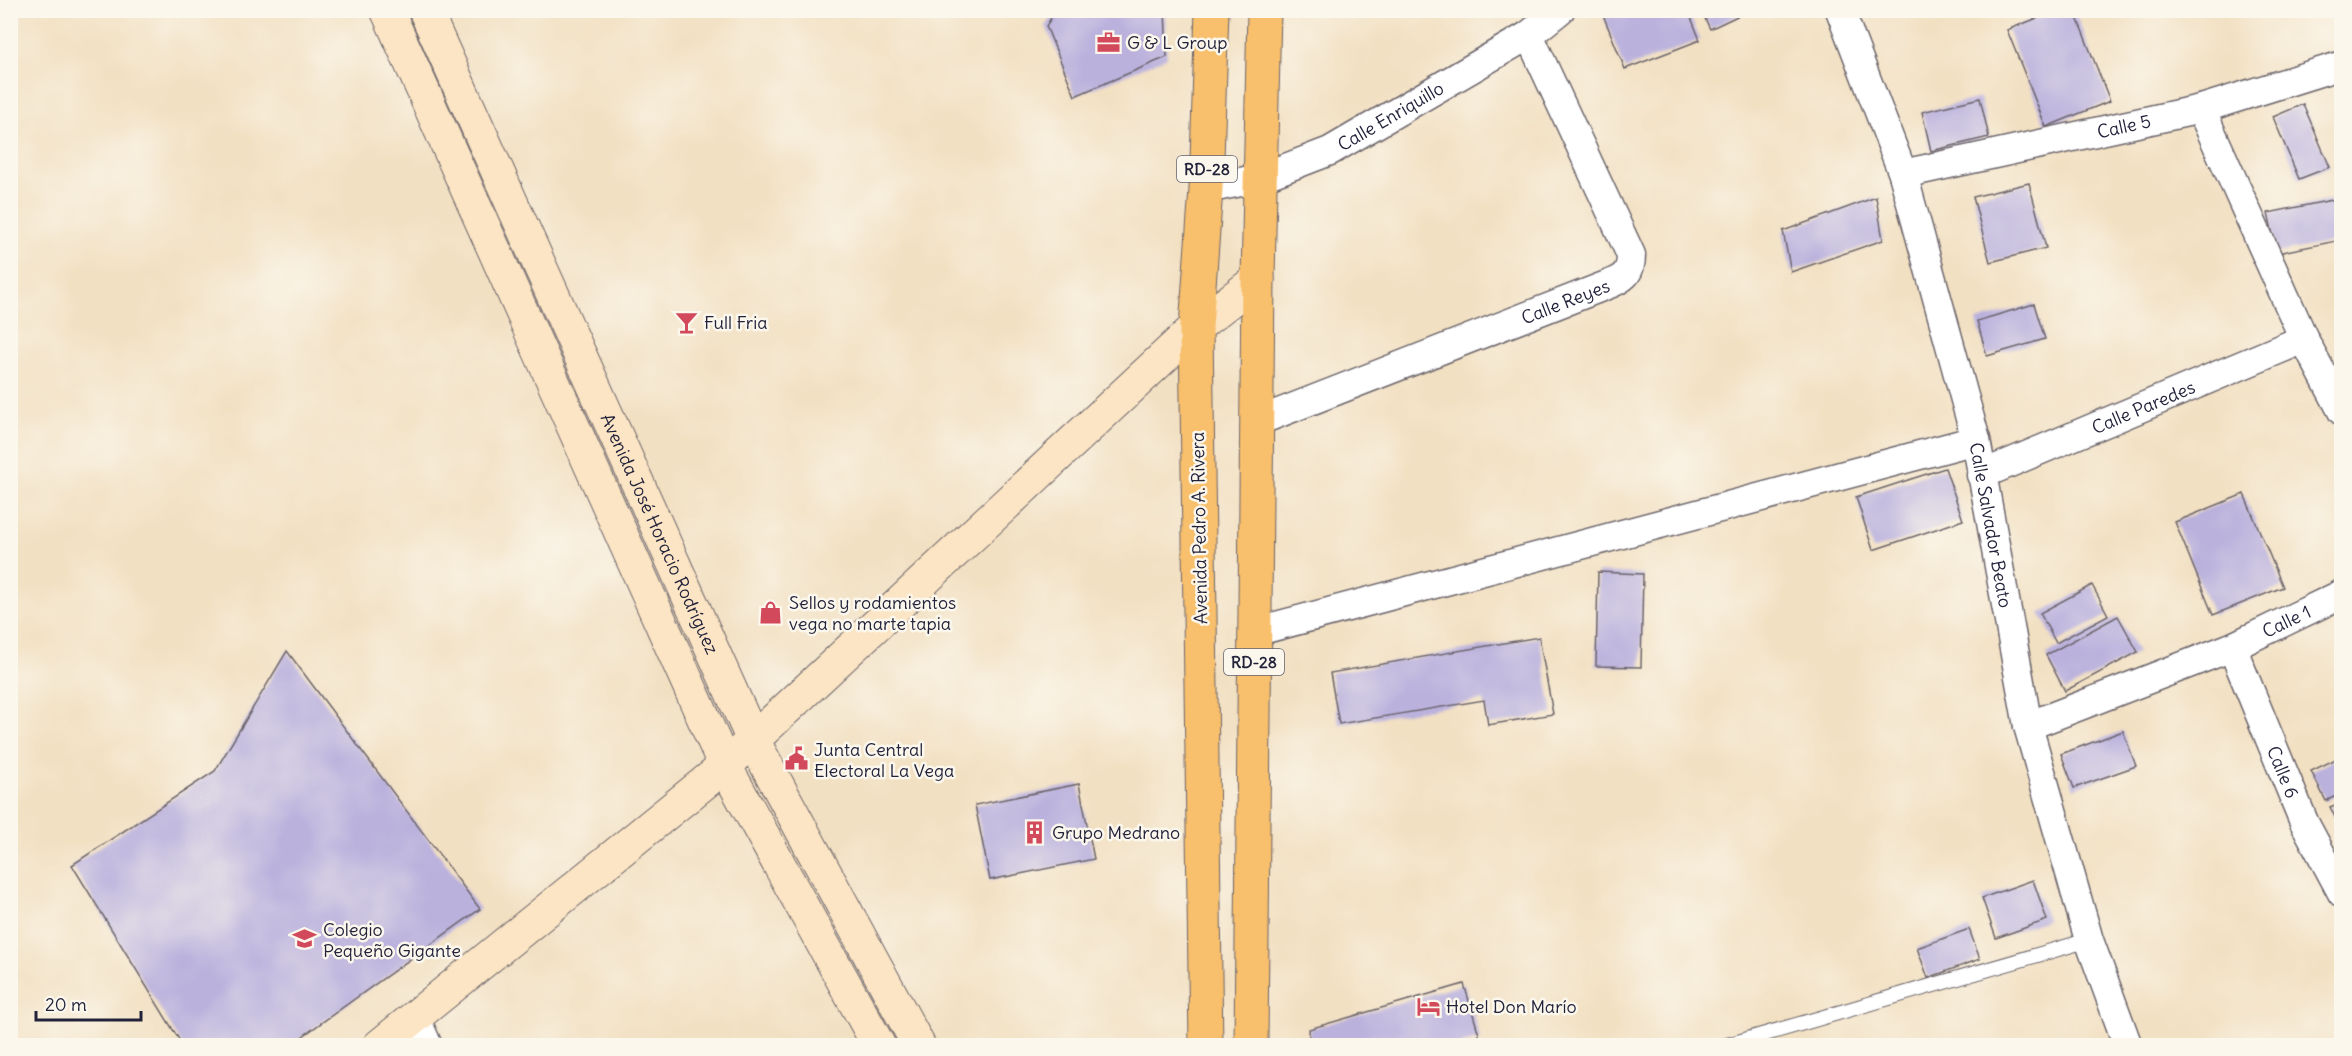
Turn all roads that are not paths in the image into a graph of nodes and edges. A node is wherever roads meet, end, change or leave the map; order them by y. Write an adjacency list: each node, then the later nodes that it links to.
1 (387, 10): 25 (street, Avenida José Horacio Rodríguez)
2 (425, 10): 24 (street, Avenida José Horacio Rodríguez)
3 (1212, 10): 12 (main road, Avenida Pedro A. Rivera / RD-28)
4 (1264, 10): 11 (main road, RD-28)
5 (1560, 10): 7 (street, Calle Enriquillo)
6 (1840, 10): 10 (street, Calle Salvador Beato)
7 (1529, 35): 11 (street, Calle Enriquillo); 17 (street, Calle Reyes)
8 (2342, 64): 9 (street, Calle 5)
9 (2200, 110): 10 (street, Calle 5); 15 (street)
10 (1904, 174): 18 (street, Calle Salvador Beato)
11 (1260, 178): 12 (street, Calle Enriquillo); 13 (main road, RD-28)
12 (1206, 189): 14 (main road, Avenida Pedro A. Rivera / RD-28)
13 (1258, 279): 14 (street); 17 (main road, RD-28)
14 (1196, 327): 24 (street); 32 (main road, Avenida Pedro A. Rivera / RD-28)
15 (2304, 339): 16 (street); 19 (street, Calle Paredes)
16 (2342, 411)
17 (1256, 422): 21 (main road, RD-28)
18 (1976, 440): 19 (street, Calle Salvador Beato); 21 (street)
19 (1981, 475): 23 (street, Calle Salvador Beato)
20 (2342, 594): 22 (street, Calle 1)
21 (1254, 632): 33 (main road, RD-28)
22 (2232, 647): 23 (street, Calle 1); 26 (street, Calle 6)
23 (2028, 726): 27 (street, Calle Salvador Beato)
24 (753, 740): 25 (street); 31 (street, Avenida José Horacio Rodríguez)
25 (725, 766): 28 (street); 30 (street, Avenida José Horacio Rodríguez)
26 (2342, 893)
27 (2089, 940): 34 (lane); 35 (street, Calle Salvador Beato)
28 (422, 1031): 29 (street)
29 (379, 1046)
30 (879, 1046)
31 (919, 1046)
32 (1206, 1046)
33 (1251, 1046)
34 (1724, 1046)
35 (2128, 1046)

